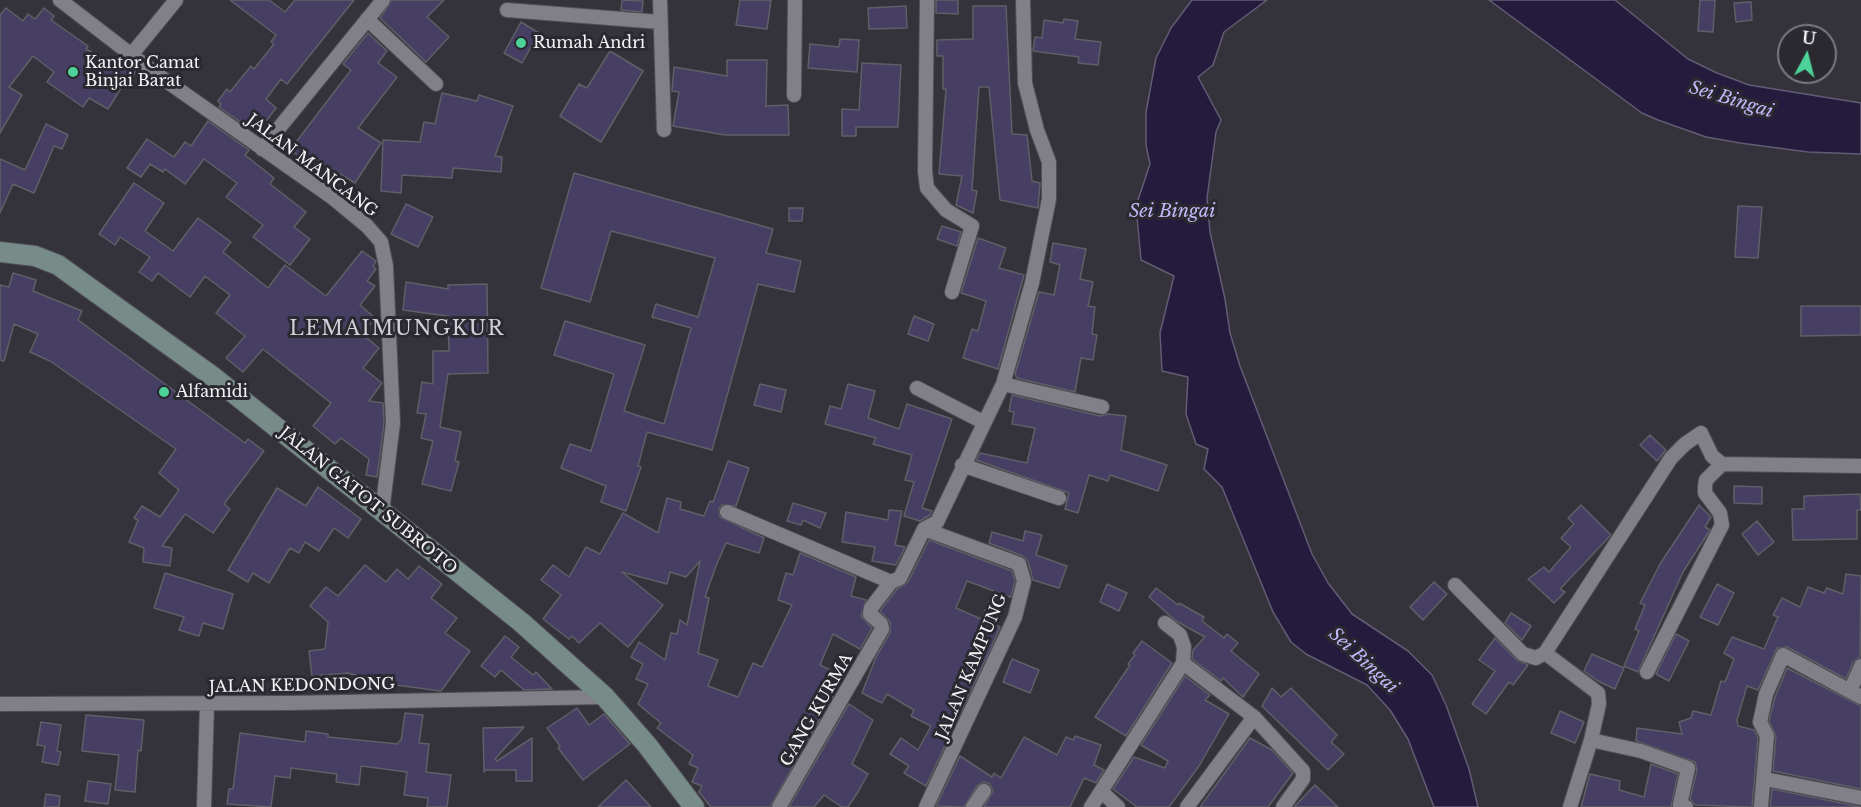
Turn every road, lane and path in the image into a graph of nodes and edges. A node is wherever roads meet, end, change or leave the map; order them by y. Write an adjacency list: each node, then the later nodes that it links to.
1 (60, 0): 11 (street, JALAN MANCANG)
2 (176, 0): 11 (street)
3 (383, 0): 9 (street)
4 (660, 0): 10 (street)
5 (795, 0): 13 (street)
6 (927, 0): 17 (street)
7 (1023, 0): 18 (street)
8 (507, 10): 10 (street)
9 (367, 19): 12 (street); 15 (street)
10 (660, 22): 14 (street)
11 (132, 54): 15 (street, JALAN MANCANG)
12 (436, 84)
13 (794, 95)
14 (664, 130)
15 (262, 149): 26 (street, JALAN MANCANG)
16 (0, 252): 26 (main road, JALAN GATOT SUBROTO)
17 (951, 292)
18 (1003, 384): 20 (street); 21 (street)
19 (917, 388): 21 (street)
20 (1102, 407)
21 (983, 423): 23 (street)
22 (1722, 464): 24 (street); 32 (street); 35 (street)
23 (962, 465): 25 (street); 28 (street)
24 (1861, 466)
25 (1059, 498)
26 (381, 512): 37 (main road, JALAN GATOT SUBROTO)
27 (727, 512): 29 (street)
28 (924, 529): 29 (street); 49 (street, JALAN KAMPUNG)
29 (891, 582): 48 (street, GANG KURMA)
30 (1455, 585): 32 (street)
31 (1166, 624): 33 (street)
32 (1545, 653): 41 (street)
33 (1183, 663): 40 (street); 44 (street)
34 (1861, 666): 36 (street)
35 (1647, 672)
36 (1856, 694): 42 (street)
37 (605, 697): 39 (street, JALAN KEDONDONG); 47 (main road, JALAN GATOT SUBROTO)
38 (0, 704): 39 (street, JALAN KEDONDONG)
39 (207, 704): 46 (street)
40 (1254, 717): 53 (street); 54 (street)
41 (1591, 740): 55 (street); 56 (street)
42 (1765, 779): 45 (street); 57 (street)
43 (984, 790): 50 (street)
44 (1102, 792): 51 (street); 52 (street)
45 (1861, 798)
46 (204, 807)
47 (694, 807)
48 (779, 807)
49 (926, 807)
50 (974, 807)
51 (1091, 807)
52 (1118, 807)
53 (1187, 807)
54 (1283, 807)
55 (1570, 807)
56 (1683, 807)
57 (1761, 807)

